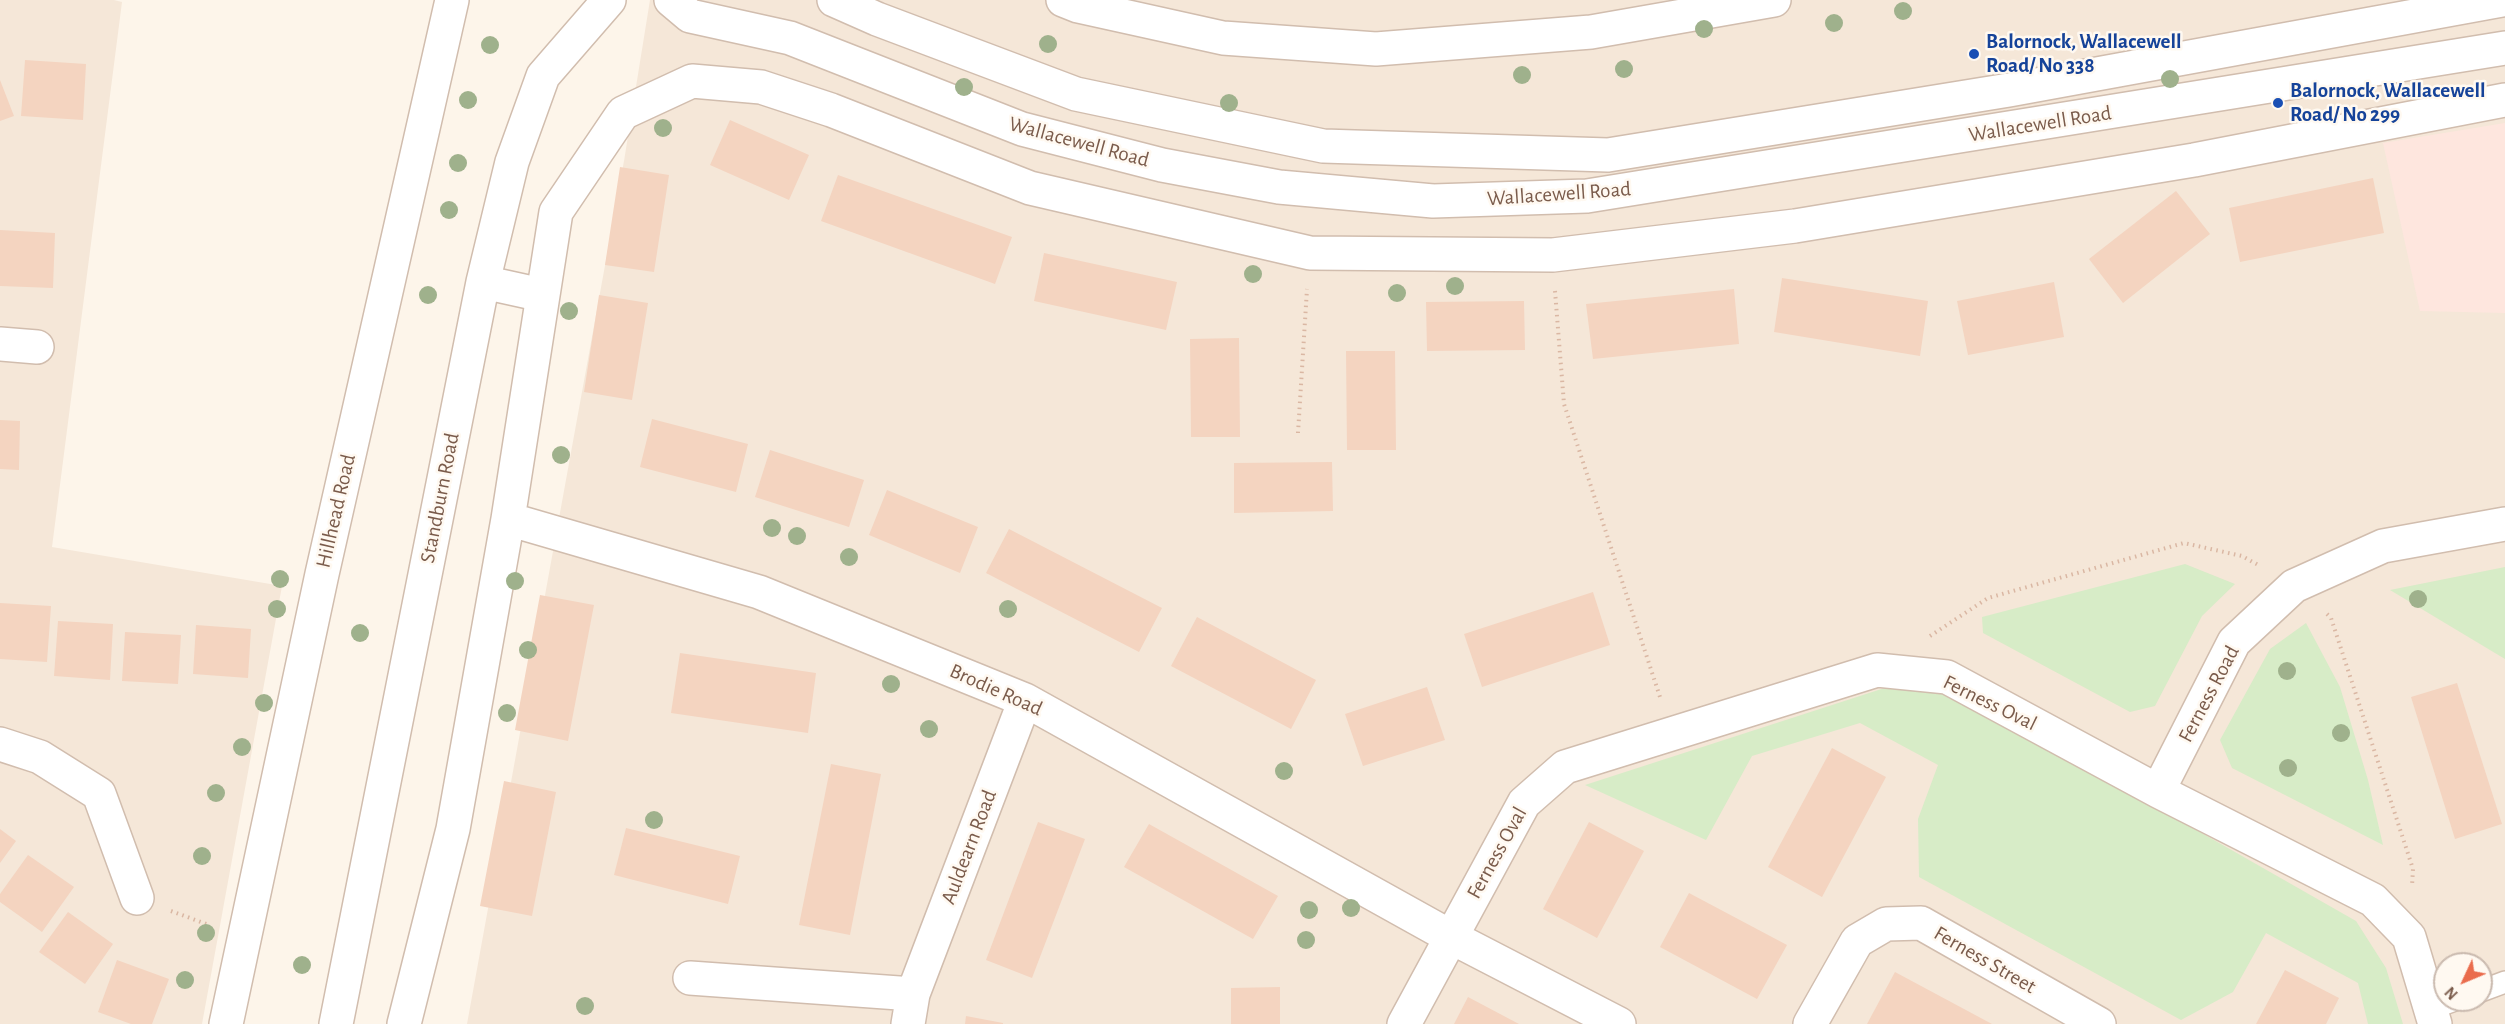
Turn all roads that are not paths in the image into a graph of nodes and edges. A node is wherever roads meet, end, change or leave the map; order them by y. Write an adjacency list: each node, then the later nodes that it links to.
1 (452, 0): 24 (street, Hillhead Road)
2 (609, 0): 10 (street, Standburn Road)
3 (670, 0): 8 (street, Wallacewell Road)
4 (834, 0): 7 (street, Wallacewell Road)
5 (1063, 0): 6 (street)
6 (1774, 0)
7 (2502, 0)
8 (2505, 48)
9 (2505, 100): 11 (street)
10 (483, 282): 11 (street); 25 (street, Standburn Road)
11 (542, 295): 14 (street)
12 (0, 344): 13 (street)
13 (37, 347)
14 (508, 519): 16 (street, Brodie Road); 26 (street)
15 (2505, 524): 18 (street, Ferness Road)
16 (1025, 700): 20 (street, Brodie Road); 23 (street, Auldearn Road)
17 (0, 744): 19 (street)
18 (2158, 791): 20 (street, Ferness Oval); 22 (street, Ferness Oval)
19 (137, 898)
20 (1451, 937): 27 (street, Ferness Oval); 28 (street)
21 (690, 978): 23 (street, Auldearn Road)
22 (2433, 994)
23 (910, 1009)
24 (226, 1024)
25 (336, 1024)
26 (404, 1024)
27 (1404, 1024)
28 (1619, 1024)
29 (1810, 1024): 30 (street, Ferness Street)
30 (2099, 1024)

